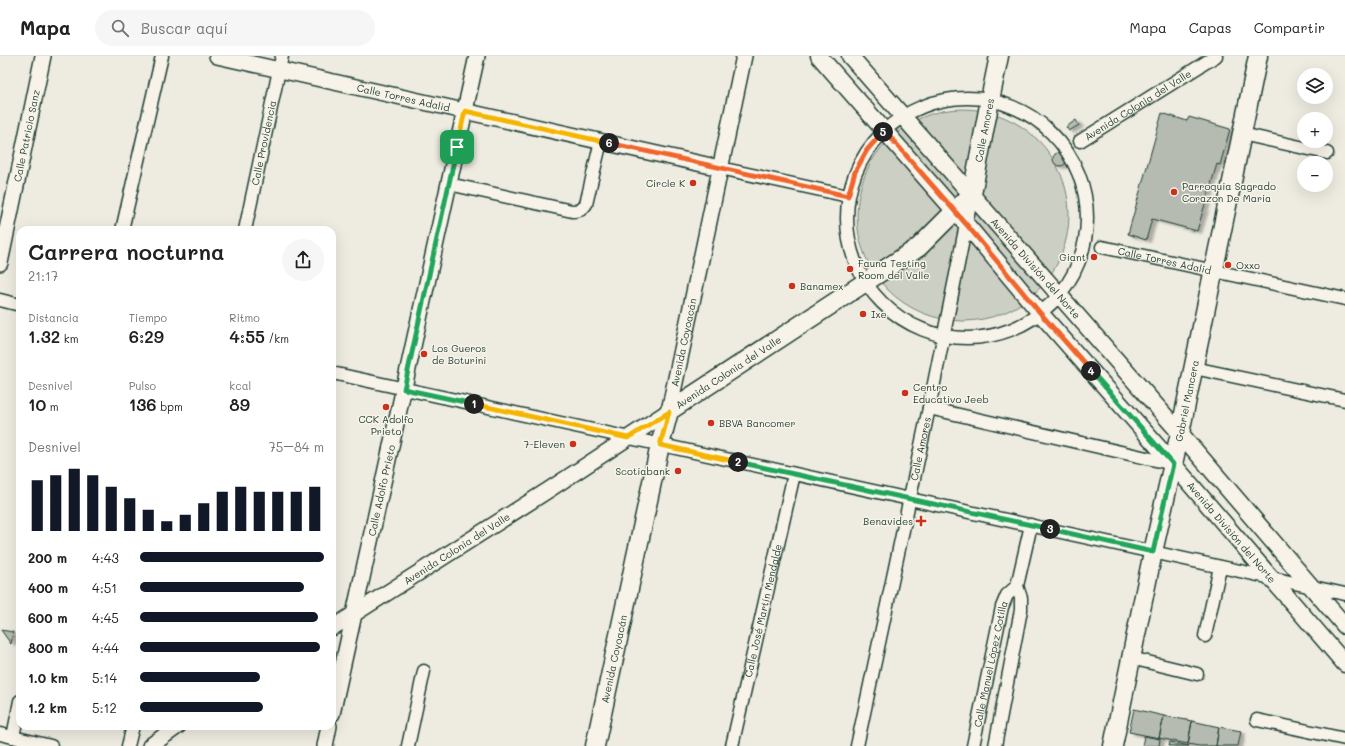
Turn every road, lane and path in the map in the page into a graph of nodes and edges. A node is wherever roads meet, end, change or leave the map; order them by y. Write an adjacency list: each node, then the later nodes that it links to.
1 (43, 56): 28 (street, Calle Patricio Sanz)
2 (162, 56): 25 (street)
3 (217, 56): 11 (street, Calle Torres Adalid)
4 (477, 56): 13 (street, Calle Adolfo Prieto)
5 (744, 56): 20 (street, Avenida Coyoacán)
6 (819, 56): 15 (main road, Avenida División del Norte)
7 (850, 56): 14 (main road, Avenida División del Norte)
8 (1000, 56): 12 (main road, Calle Amores)
9 (1216, 56): 18 (street, Avenida Colonia del Valle)
10 (1258, 56): 16 (main road, Gabriel Mancera)
11 (280, 63): 13 (street, Calle Torres Adalid); 26 (street, Calle Providencia)
12 (990, 100): 14 (street); 22 (main road, Calle Amores); 31 (street)
13 (465, 111): 17 (street, Calle Torres Adalid); 21 (street, Calle Adolfo Prieto)
14 (903, 116): 15 (street); 22 (main road, Avenida División del Norte)
15 (884, 130): 23 (street); 24 (main road, Avenida División del Norte)
16 (1242, 134): 19 (street); 29 (main road, Gabriel Mancera)
17 (601, 141): 20 (street, Calle Torres Adalid); 21 (street)
18 (1080, 141)
19 (1327, 153)
20 (720, 168): 23 (street, Calle Torres Adalid); 42 (street, Avenida Coyoacán)
21 (449, 184): 39 (street, Calle Adolfo Prieto)
22 (972, 194): 24 (main road, Avenida Colonia del Valle); 31 (main road, Avenida División del Norte)
23 (848, 196): 30 (street)
24 (961, 218): 30 (main road, Avenida Colonia del Valle); 35 (main road, Avenida División del Norte); 36 (street, Calle Amores)
25 (123, 226)
26 (246, 226)
27 (1102, 247): 29 (street, Calle Torres Adalid)
28 (0, 263)
29 (1214, 271): 32 (street, Calle Torres Adalid); 37 (main road, Gabriel Mancera)
30 (865, 283): 36 (street); 42 (main road, Avenida Colonia del Valle)
31 (1060, 295): 35 (street); 43 (main road, Avenida División del Norte)
32 (1345, 299)
33 (0, 300): 34 (street)
34 (16, 304)
35 (1041, 314): 36 (street); 46 (main road, Avenida División del Norte)
36 (944, 336): 41 (street, Calle Amores)
37 (1194, 368): 40 (street); 43 (main road, Gabriel Mancera)
38 (336, 374): 39 (street)
39 (404, 389): 44 (street); 56 (street, Calle Adolfo Prieto)
40 (1345, 400)
41 (930, 408): 46 (street); 48 (street, Calle Amores)
42 (669, 412): 44 (street, Avenida Colonia del Valle); 45 (main road, Avenida Coyoacán)
43 (1180, 433): 46 (main road, Gabriel Mancera); 54 (main road, Avenida División del Norte)
44 (628, 438): 45 (street); 56 (street, Avenida Colonia del Valle)
45 (660, 445): 47 (street); 80 (main road, Avenida Coyoacán)
46 (1173, 464): 50 (main road, Gabriel Mancera); 52 (main road, Avenida División del Norte)
47 (794, 474): 48 (street); 81 (street, Calle José Martín Mendalde)
48 (910, 499): 49 (street); 82 (street, Calle Amores)
49 (1030, 525): 50 (street); 53 (street, Calle Manuel López Cotilla)
50 (1153, 552): 51 (street); 60 (main road, Gabriel Mancera)
51 (1220, 567): 52 (street); 59 (street)
52 (1270, 578): 54 (street); 61 (main road, Avenida División del Norte)
53 (1017, 586): 70 (street, Calle Manuel López Cotilla); 74 (street, Calle Manuel López Cotilla)
54 (1310, 586): 55 (street); 58 (main road, Avenida División del Norte)
55 (1345, 594)
56 (354, 613): 57 (street, Avenida Colonia del Valle); 64 (street, Calle Adolfo Prieto)
57 (336, 625)
58 (1345, 626)
59 (1205, 636)
60 (1131, 658): 63 (street); 84 (main road, Gabriel Mancera)
61 (1345, 664)
62 (424, 671): 79 (street)
63 (1197, 674)
64 (336, 696)
65 (16, 720): 72 (street)
66 (1257, 720): 73 (street)
67 (132, 730): 76 (street)
68 (172, 730): 77 (street)
69 (328, 730): 78 (street)
70 (976, 733): 74 (street); 83 (street, Calle Manuel López Cotilla)
71 (0, 734): 72 (street)
72 (12, 737): 75 (street)
73 (1345, 739)
74 (996, 742)
75 (51, 746)
76 (128, 746)
77 (150, 746)
78 (325, 746)
79 (408, 746)
80 (595, 746)
81 (732, 746)
82 (857, 746)
83 (973, 746)
84 (1113, 746)

